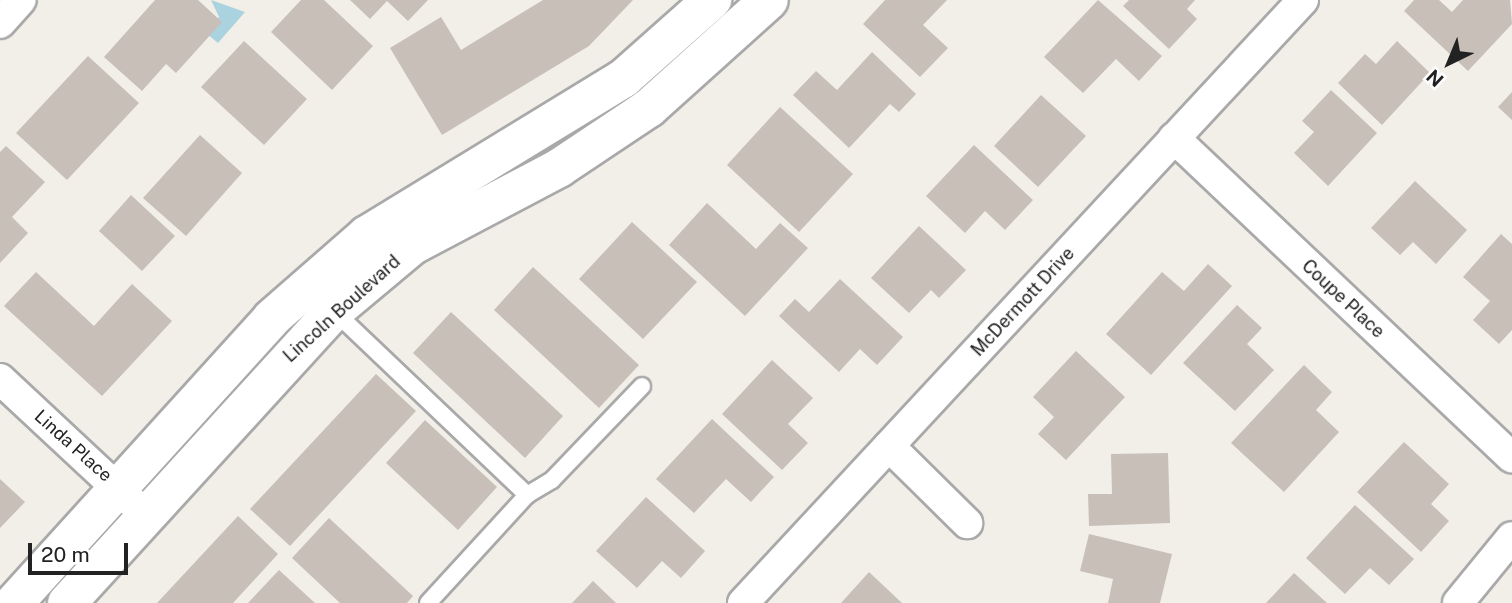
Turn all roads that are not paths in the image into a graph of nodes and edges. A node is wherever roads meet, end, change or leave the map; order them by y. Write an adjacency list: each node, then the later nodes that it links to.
1 (21, 0): 5 (street)
2 (712, 0): 7 (street, Lincoln Boulevard)
3 (1303, 0): 6 (street, McDermott Drive)
4 (766, 1): 8 (street, Lincoln Boulevard)
5 (0, 23)
6 (1174, 138): 12 (street, McDermott Drive); 13 (street, Coupe Place)
7 (437, 189): 8 (lane); 15 (street, Lincoln Boulevard)
8 (456, 222): 9 (street, Lincoln Boulevard)
9 (334, 311): 14 (lane); 15 (street, Lincoln Boulevard)
10 (0, 379): 15 (street, Linda Place)
11 (642, 386): 14 (lane)
12 (889, 446): 16 (street); 21 (street, McDermott Drive)
13 (1512, 458)
14 (527, 495): 20 (lane)
15 (132, 501): 18 (street, Lincoln Boulevard); 19 (street, Lincoln Boulevard)
16 (967, 523)
17 (1512, 537): 22 (street)
18 (14, 603)
19 (67, 603)
20 (428, 603)
21 (743, 603)
22 (1458, 603)

